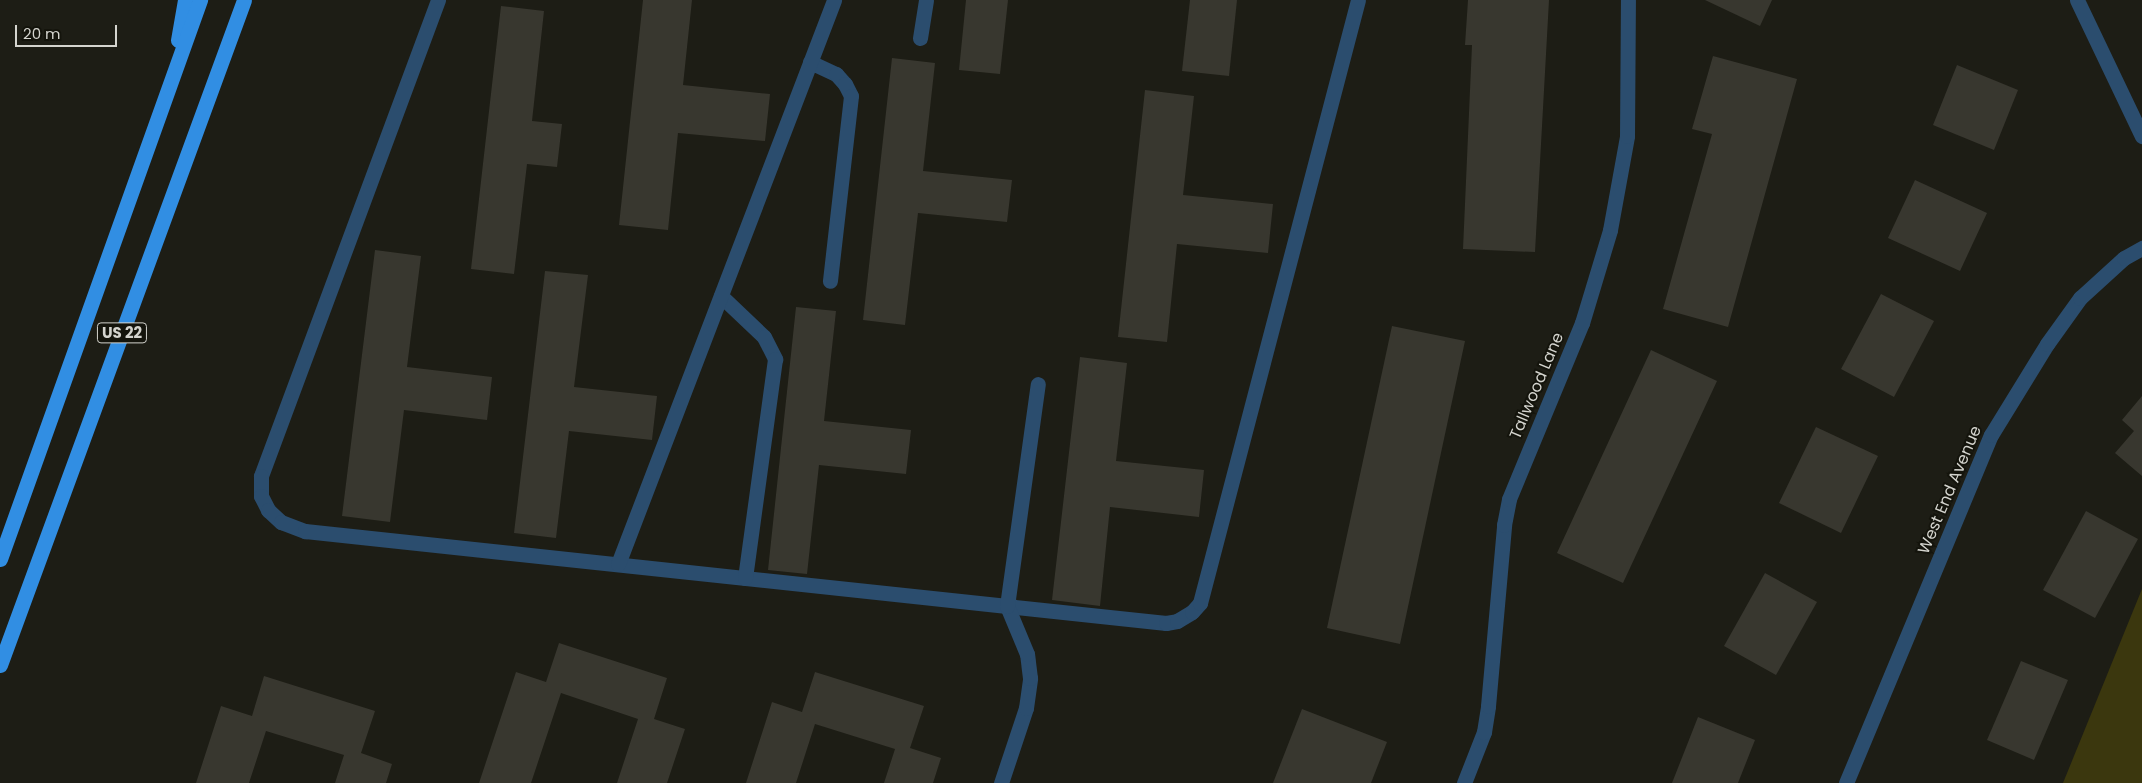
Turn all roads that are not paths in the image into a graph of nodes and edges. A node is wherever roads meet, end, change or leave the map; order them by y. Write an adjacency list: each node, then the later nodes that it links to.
1 (185, 0): 12 (highway)
2 (200, 0): 12 (highway, US 22)
3 (244, 0): 22 (highway, US 22)
4 (438, 0): 19 (street)
5 (834, 0): 11 (street)
6 (926, 0): 10 (street)
7 (1358, 0): 21 (street)
8 (1628, 0): 24 (street, Tallwood Lane)
9 (2077, 0): 13 (street)
10 (920, 38)
11 (810, 62): 15 (street); 16 (street)
12 (171, 81): 18 (highway, US 22)
13 (2142, 136)
14 (2142, 248): 25 (street, West End Avenue)
15 (830, 281)
16 (721, 296): 19 (street); 20 (street)
17 (1038, 384): 21 (street)
18 (0, 559)
19 (618, 564): 20 (street)
20 (745, 578): 21 (street)
21 (1007, 606): 23 (street)
22 (0, 665)
23 (1001, 783)
24 (1464, 783)
25 (1846, 783)

